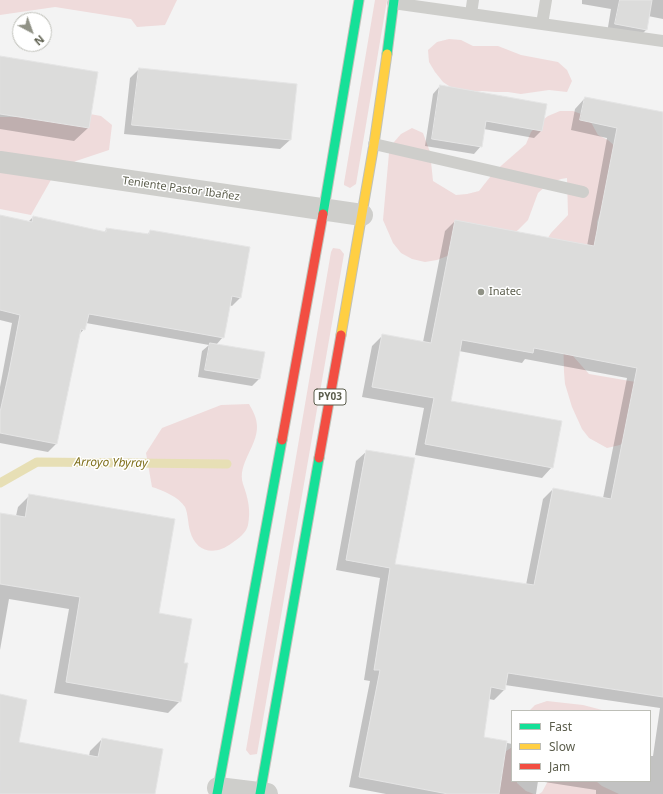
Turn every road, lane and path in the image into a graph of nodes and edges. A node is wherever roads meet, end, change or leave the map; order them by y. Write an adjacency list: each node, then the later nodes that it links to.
1 (359, 0): 11 (highway)
2 (473, 0): 5 (lane)
3 (546, 0): 6 (lane)
4 (394, 1): 5 (lane); 8 (highway, PY03)
5 (471, 14): 6 (lane)
6 (542, 24): 7 (lane)
7 (663, 41)
8 (374, 144): 10 (lane); 12 (highway, PY03)
9 (0, 162): 11 (street, Teniente Pastor Ibañez)
10 (583, 192)
11 (324, 209): 12 (street, Teniente Pastor Ibañez); 13 (highway)
12 (362, 215): 14 (highway, PY03)
13 (218, 791): 14 (street)
14 (263, 794)

